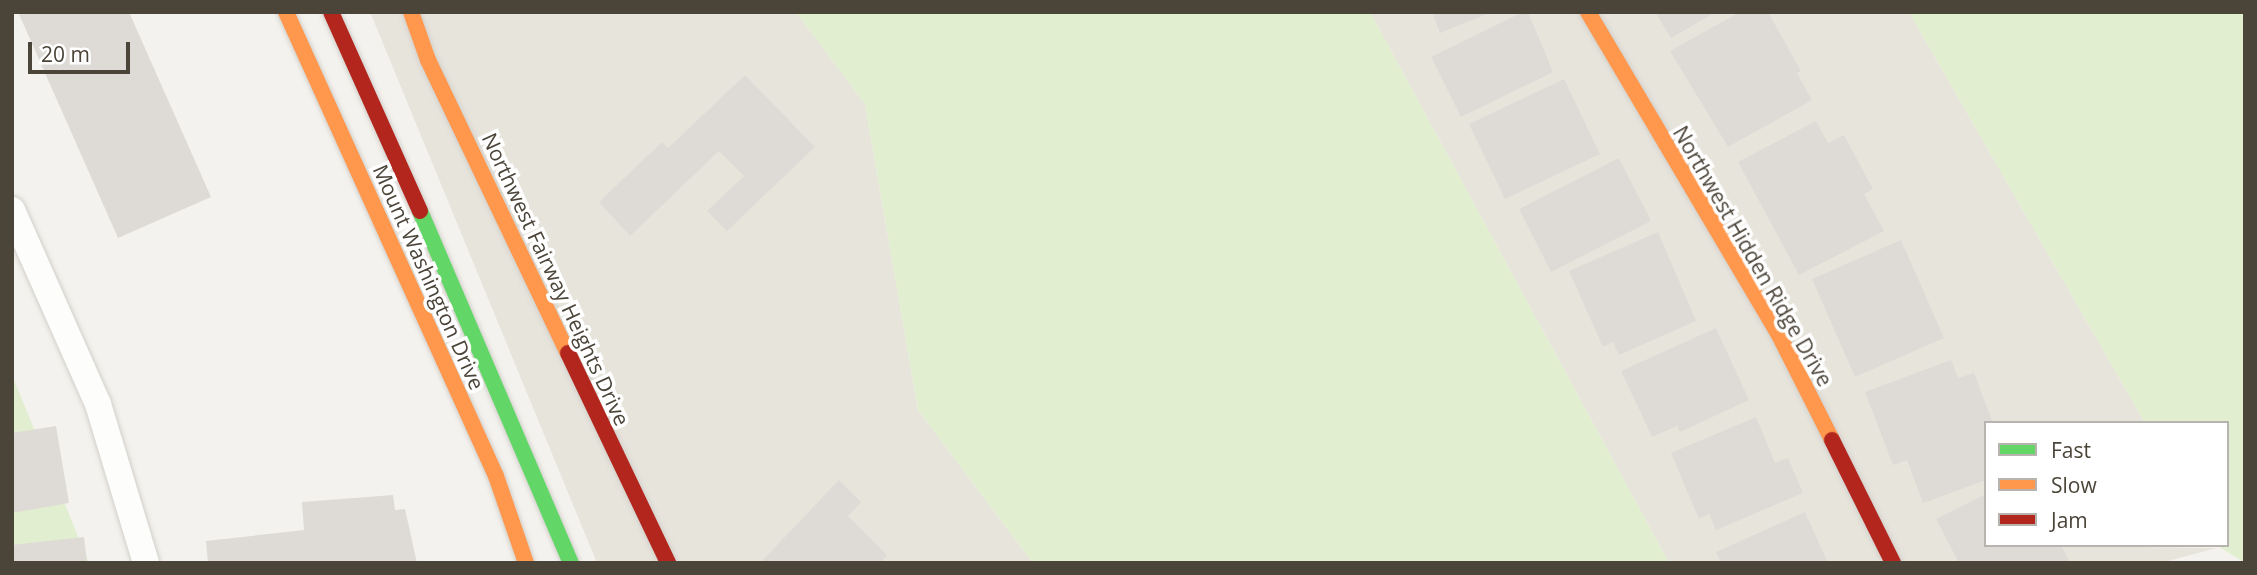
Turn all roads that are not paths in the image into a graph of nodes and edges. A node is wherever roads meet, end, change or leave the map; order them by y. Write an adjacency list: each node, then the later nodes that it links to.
1 (286, 12): 7 (street, Mount Washington Drive)
2 (331, 12): 8 (street, Mount Washington Drive)
3 (411, 12): 9 (street, Northwest Fairway Heights Drive)
4 (1588, 12): 10 (street, Northwest Hidden Ridge Drive)
5 (12, 210): 6 (street)
6 (146, 563)
7 (526, 563)
8 (571, 563)
9 (668, 563)
10 (1893, 563)

